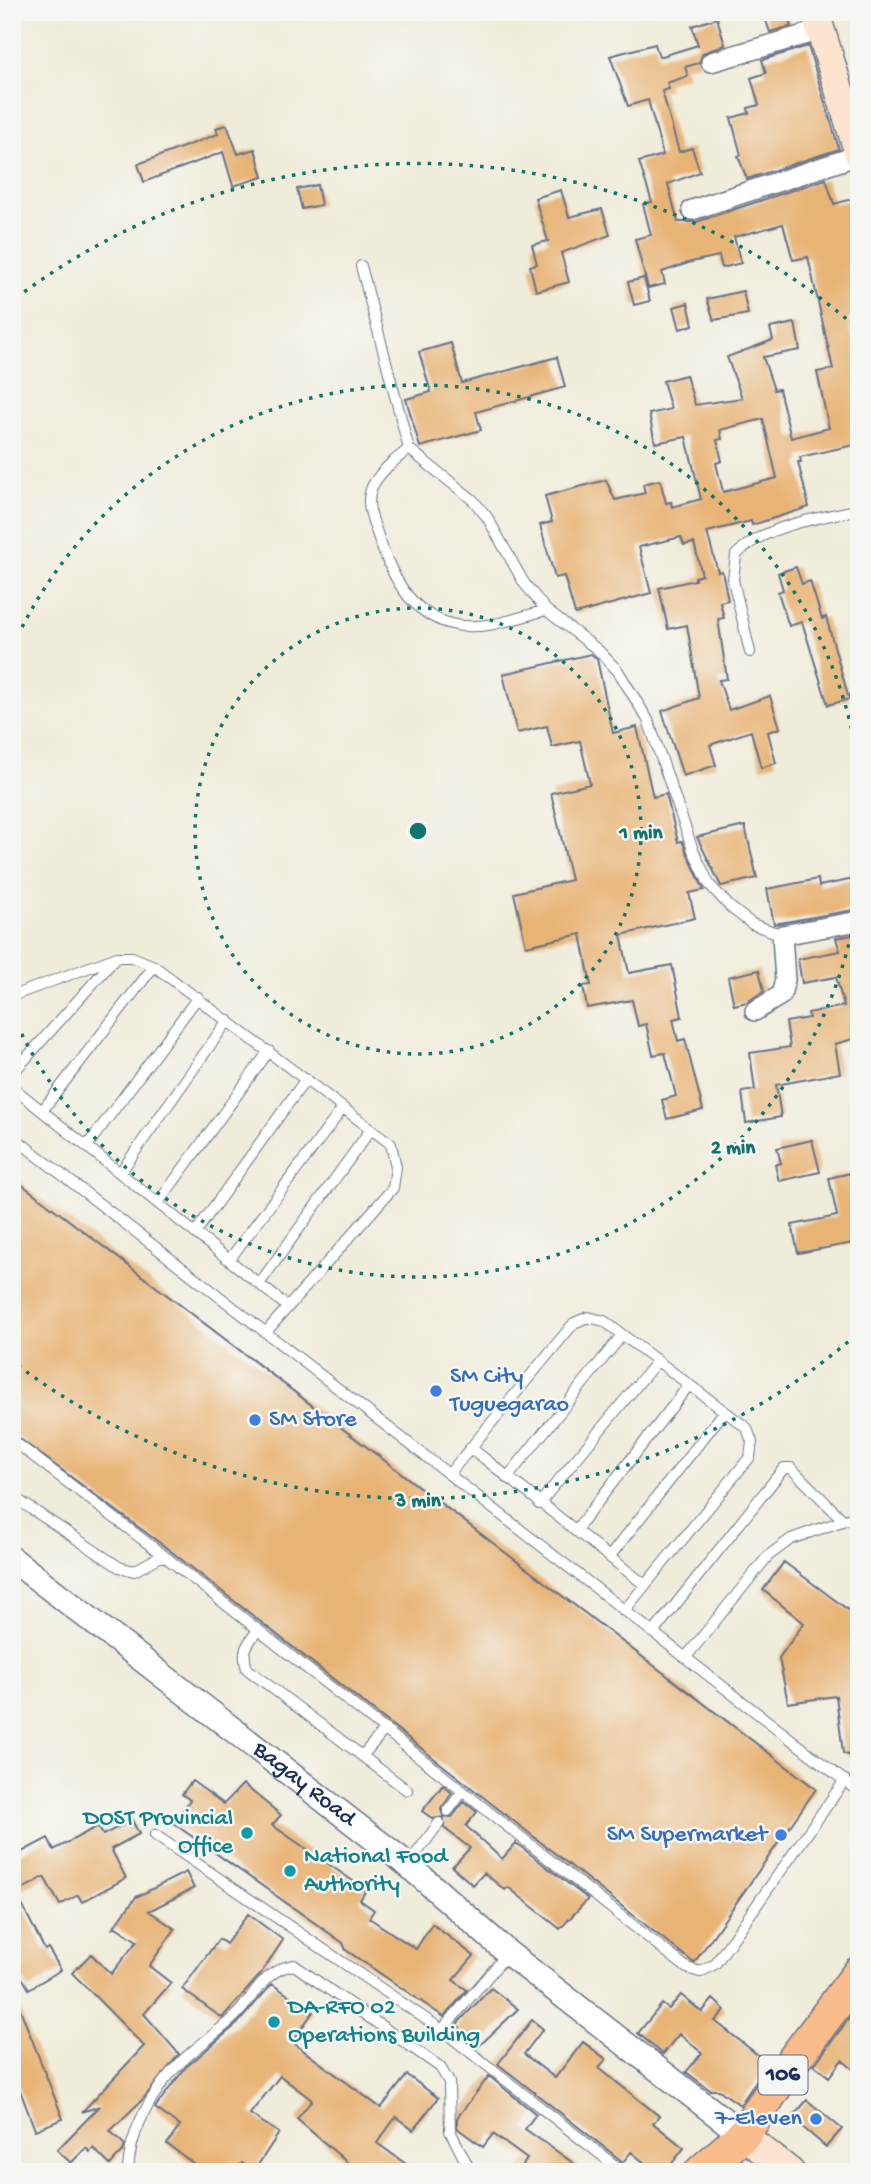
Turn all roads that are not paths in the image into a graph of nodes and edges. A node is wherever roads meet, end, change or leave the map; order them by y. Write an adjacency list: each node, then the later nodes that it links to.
1 (818, 21): 2 (street); 3 (main road)
2 (711, 62)
3 (859, 155): 4 (street)
4 (692, 210)
5 (361, 266): 6 (lane)
6 (409, 449): 8 (lane); 8 (lane)
7 (859, 509): 9 (lane)
8 (546, 611): 11 (lane)
9 (750, 652)
10 (859, 920): 11 (street)
11 (782, 935): 16 (street)
12 (117, 957): 13 (lane); 14 (lane); 19 (lane)
13 (154, 966): 15 (lane); 23 (lane)
14 (12, 996)
15 (198, 997): 17 (lane); 26 (lane)
16 (755, 1011)
17 (228, 1020): 18 (lane); 27 (lane)
18 (269, 1051): 20 (lane); 28 (lane)
19 (12, 1074)
20 (306, 1079): 22 (lane); 29 (lane)
21 (12, 1087): 23 (lane)
22 (343, 1108): 24 (lane); 30 (lane)
23 (42, 1111): 26 (lane)
24 (371, 1129): 31 (lane); 32 (lane)
25 (12, 1136): 33 (lane)
26 (87, 1146): 27 (lane)
27 (120, 1173): 28 (lane)
28 (158, 1203): 29 (lane)
29 (195, 1233): 30 (lane)
30 (229, 1260): 31 (lane)
31 (259, 1284): 32 (lane)
32 (288, 1307): 33 (lane)
33 (266, 1332): 40 (lane)
34 (622, 1335): 35 (lane); 39 (lane); 41 (lane)
35 (657, 1361): 36 (lane); 43 (lane)
36 (689, 1385): 37 (lane); 46 (lane)
37 (724, 1412): 48 (lane); 50 (lane)
38 (12, 1440): 47 (lane)
39 (471, 1448): 40 (lane); 41 (lane)
40 (449, 1474): 51 (lane)
41 (507, 1478): 43 (lane)
42 (12, 1496): 47 (lane)
43 (539, 1504): 46 (lane)
44 (859, 1515): 45 (lane)
45 (842, 1520): 53 (lane); 54 (lane)
46 (575, 1531): 48 (lane)
47 (163, 1555): 52 (lane)
48 (610, 1556): 50 (lane)
49 (12, 1559): 64 (street, Bagay Road)
50 (645, 1585): 51 (lane)
51 (624, 1611): 53 (lane)
52 (258, 1629): 55 (lane); 56 (lane)
53 (653, 1633): 54 (lane)
54 (686, 1657): 57 (lane)
55 (385, 1729): 56 (lane); 59 (lane)
56 (363, 1755): 58 (lane)
57 (845, 1780): 59 (lane); 60 (lane)
58 (407, 1790)
59 (463, 1791): 61 (lane)
60 (859, 1792)
61 (448, 1811)
62 (439, 1824): 64 (lane)
63 (155, 1835): 67 (lane)
64 (408, 1865): 65 (street, Bagay Road)
65 (508, 1953): 67 (lane); 68 (street, Bagay Road)
66 (859, 1973): 68 (highway, 106)
67 (442, 2030): 72 (lane)
68 (743, 2135): 69 (highway, 106); 73 (main road, Bagay Road)
69 (709, 2169)
70 (128, 2172): 71 (lane)
71 (471, 2172)
72 (623, 2172)
73 (790, 2172)

